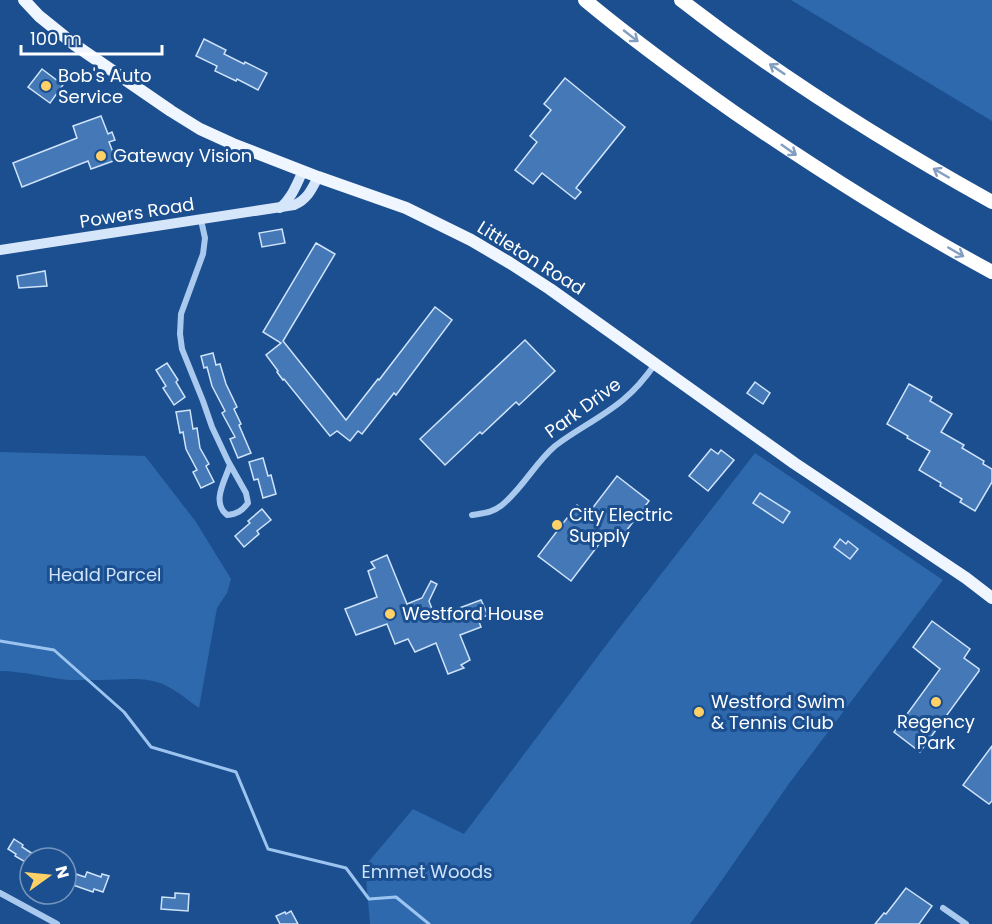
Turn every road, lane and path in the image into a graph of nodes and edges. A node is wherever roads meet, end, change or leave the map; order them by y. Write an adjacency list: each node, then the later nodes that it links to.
1 (24, 0): 4 (main road, Littleton Road)
2 (585, 0): 10 (highway, one-way to 10)
3 (681, 0): 6 (highway, one-way to 3)
4 (303, 171): 5 (main road, Littleton Road); 7 (main road)
5 (318, 177): 7 (main road, Powers Road); 11 (main road, Littleton Road)
6 (992, 202)
7 (280, 208): 8 (main road, Powers Road)
8 (201, 220): 9 (main road, Powers Road); 12 (street)
9 (0, 250)
10 (992, 272)
11 (655, 364): 13 (street, Park Drive); 14 (main road, Littleton Road)
12 (230, 465): 12 (street)
13 (472, 515)
14 (992, 598)
15 (0, 893): 17 (street)
16 (943, 908): 18 (street)
17 (57, 924)
18 (966, 924)

